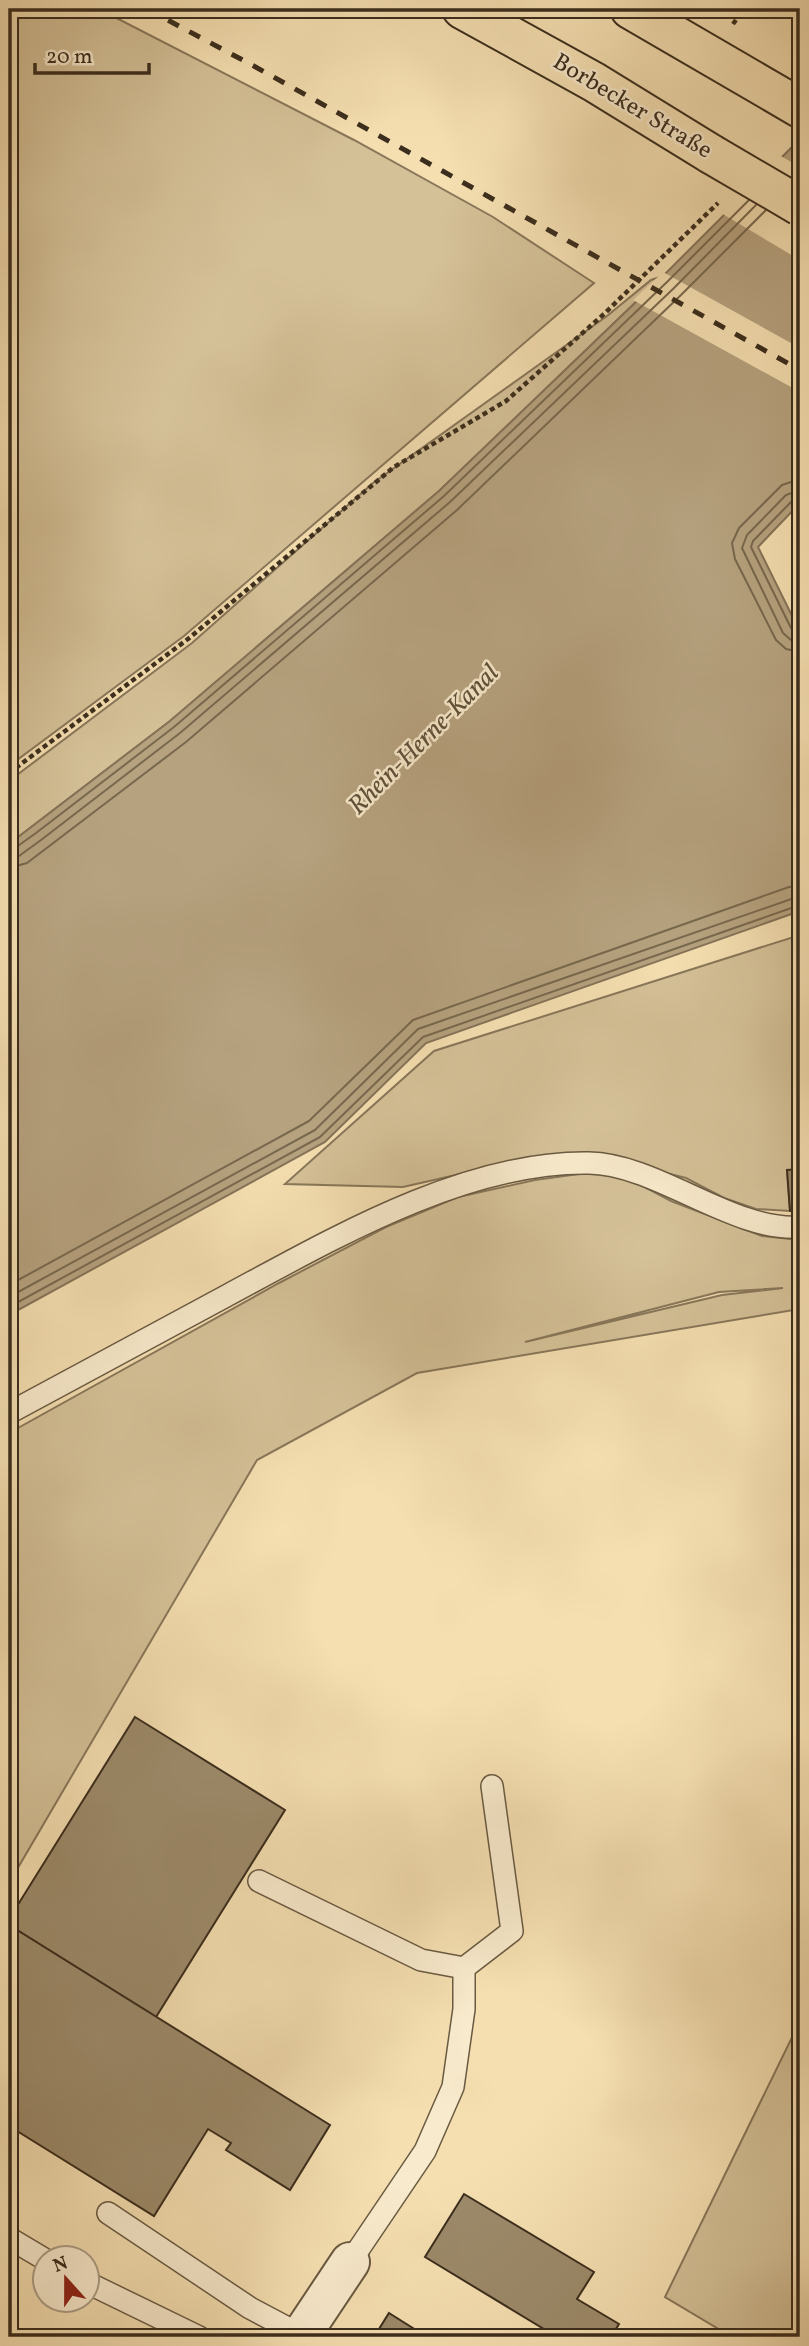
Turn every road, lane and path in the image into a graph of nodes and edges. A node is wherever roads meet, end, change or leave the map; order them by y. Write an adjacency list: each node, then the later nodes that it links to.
1 (462, 9): 5 (main road, Borbecker Straße, bridge)
2 (655, 24): 3 (main road)
3 (789, 101)
4 (725, 196): 6 (path)
5 (800, 206)
6 (9, 773)
7 (800, 1227): 8 (lane)
8 (9, 1413)
9 (492, 1786): 11 (lane)
10 (259, 1881): 11 (lane)
11 (464, 1968): 15 (lane)
12 (108, 2213): 17 (lane)
13 (9, 2238): 14 (lane)
14 (32, 2252)
15 (350, 2262): 17 (street)
16 (102, 2290): 18 (lane)
17 (301, 2336)
18 (199, 2337)

